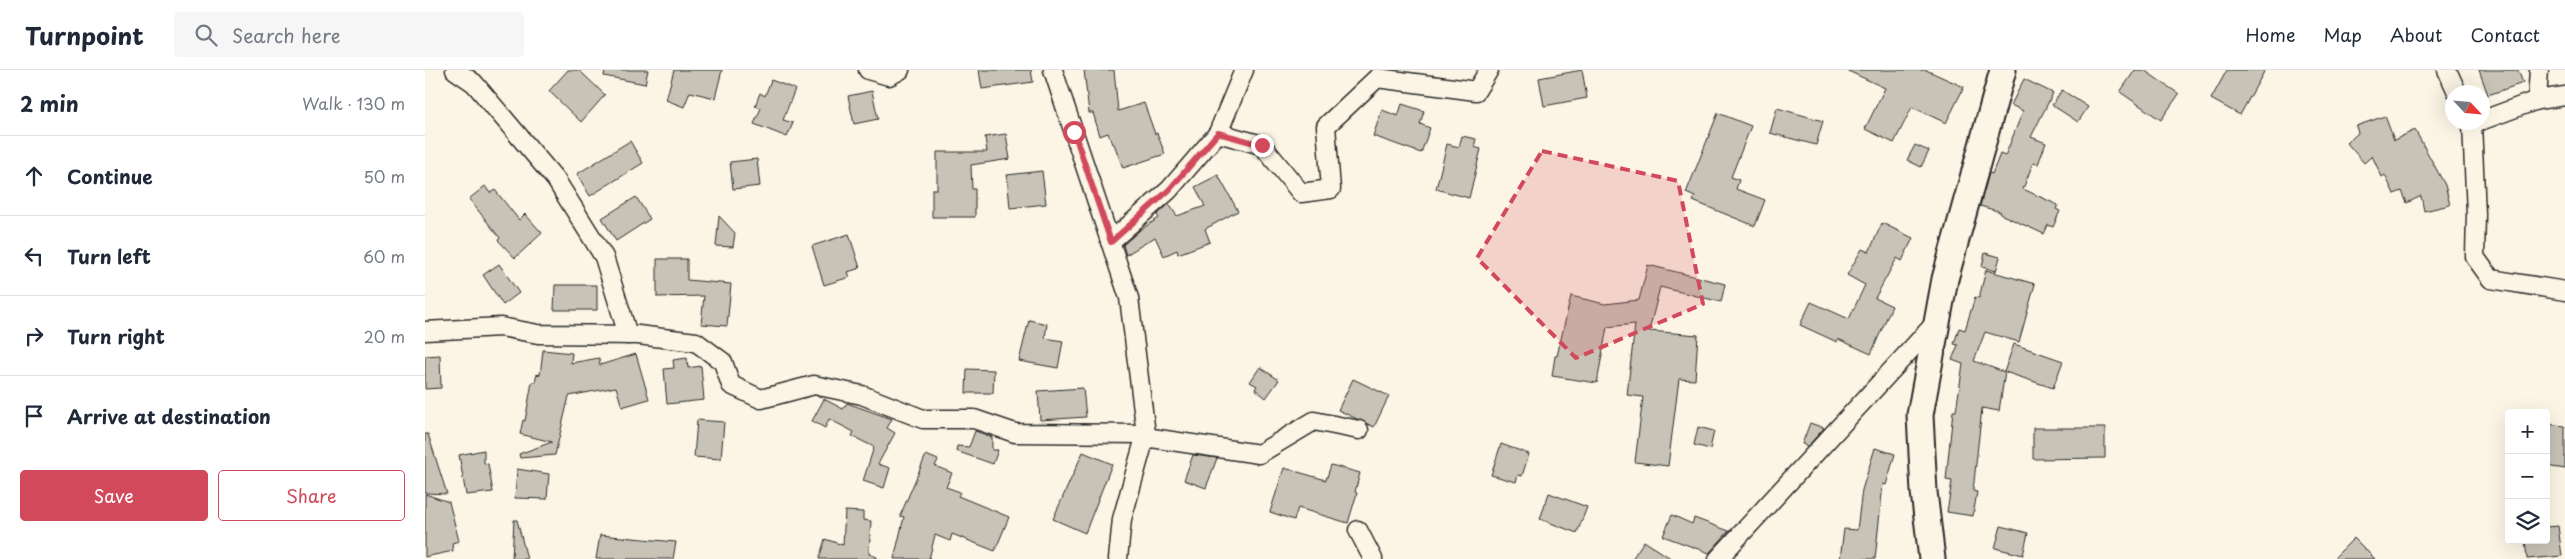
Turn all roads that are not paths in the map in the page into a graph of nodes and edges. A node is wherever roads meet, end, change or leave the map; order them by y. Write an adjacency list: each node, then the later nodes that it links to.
1 (455, 70): 20 (street)
2 (868, 70): 3 (street)
3 (900, 70)
4 (1053, 70): 16 (street)
5 (1244, 70): 15 (street)
6 (1489, 70): 15 (street)
7 (2003, 70): 18 (main road)
8 (2447, 70): 10 (street)
9 (2539, 70): 12 (street)
10 (2454, 85)
11 (2565, 96): 12 (street)
12 (2537, 100): 13 (street)
13 (2490, 117)
14 (2475, 130): 17 (street)
15 (1218, 133): 16 (street)
16 (1111, 242): 22 (street)
17 (2565, 291)
18 (1937, 321): 26 (street); 27 (main road)
19 (425, 331): 20 (street)
20 (628, 335): 22 (street)
21 (1359, 430): 22 (street)
22 (1146, 435): 24 (street)
23 (1358, 530): 25 (street)
24 (1118, 559)
25 (1373, 559)
26 (1718, 559)
27 (1932, 559)

